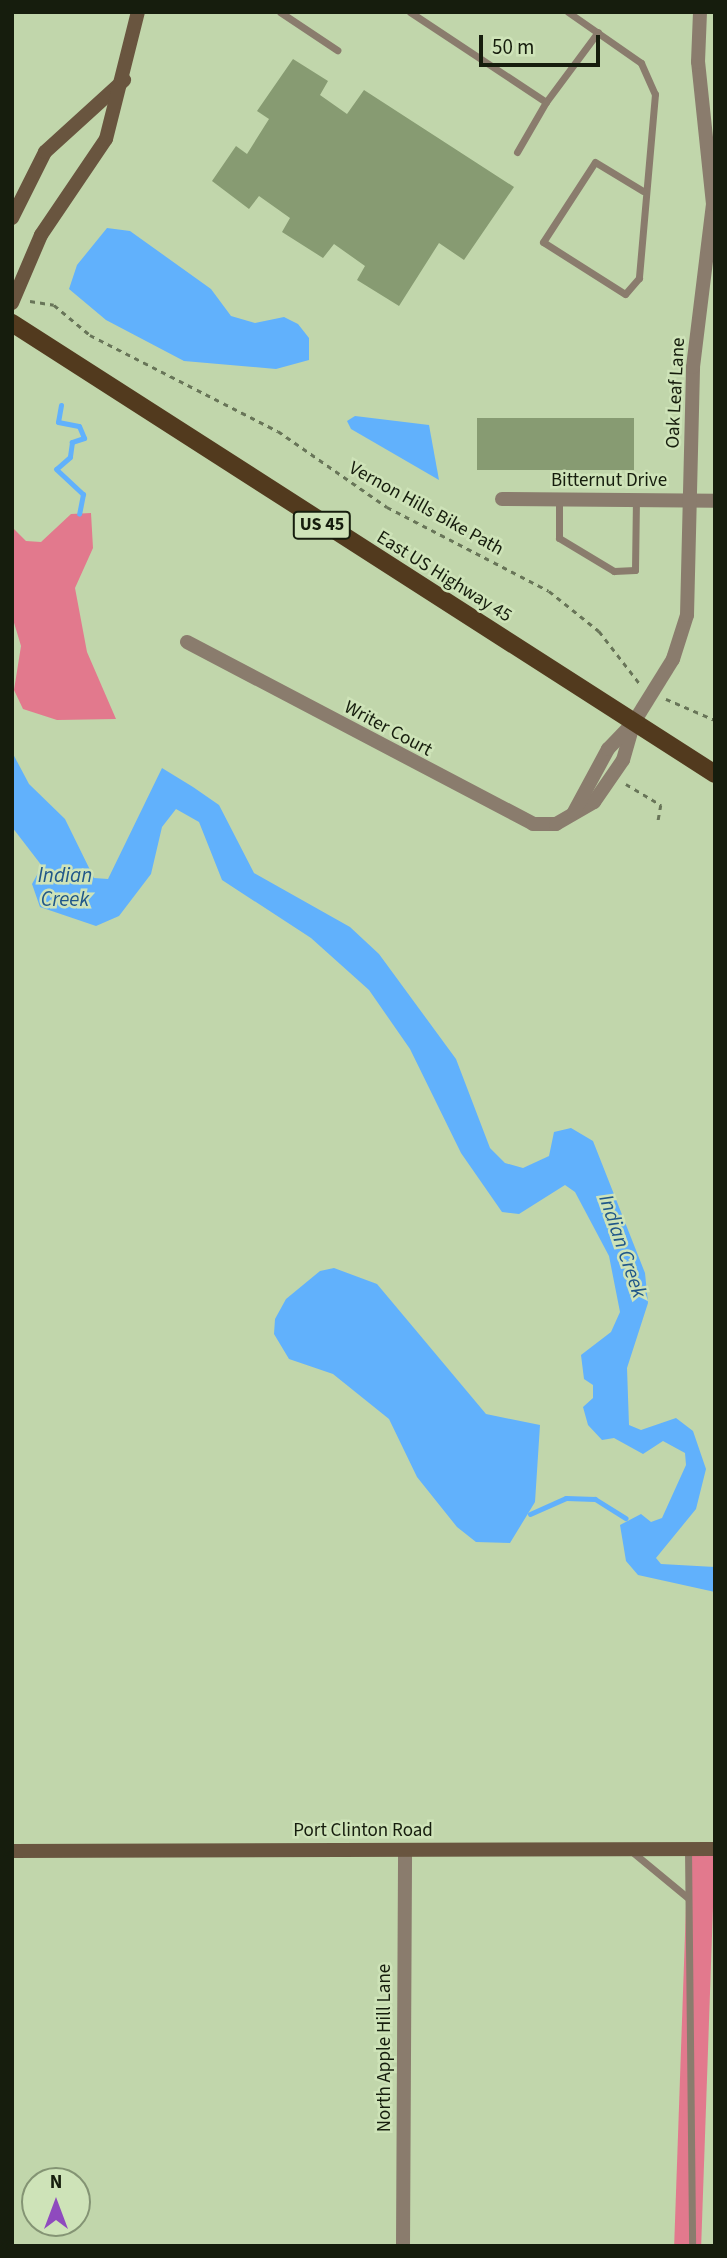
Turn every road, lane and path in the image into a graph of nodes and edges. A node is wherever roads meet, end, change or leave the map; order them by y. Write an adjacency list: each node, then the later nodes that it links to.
1 (138, 12): 8 (street)
2 (280, 12): 7 (lane)
3 (410, 12): 9 (lane)
4 (568, 12): 6 (lane)
5 (700, 12): 10 (street, Oak Leaf Lane)
6 (598, 32): 9 (lane); 12 (lane)
7 (337, 50)
8 (125, 79): 13 (street); 15 (street)
9 (546, 102): 11 (lane)
10 (710, 122): 14 (street, Oak Leaf Lane)
11 (517, 152)
12 (643, 191): 12 (lane)
13 (12, 218)
14 (711, 274): 21 (street, Oak Leaf Lane)
15 (12, 303)
16 (33, 303): 24 (path, Vernon Hills Bike Path)
17 (12, 323): 26 (main road, East US Highway 45 / US 45)
18 (502, 499): 19 (street, Bitternut Drive)
19 (559, 500): 20 (street, Bitternut Drive); 20 (lane)
20 (636, 500): 21 (street, Bitternut Drive)
21 (692, 501): 22 (street, Bitternut Drive); 24 (street, Oak Leaf Lane)
22 (715, 501)
23 (187, 642): 26 (street, Writer Court)
24 (652, 693): 25 (path, Vernon Hills Bike Path); 26 (street, Oak Leaf Lane)
25 (715, 720)
26 (634, 722): 27 (main road, East US Highway 45 / US 45)
27 (715, 774)
28 (617, 779): 29 (path)
29 (658, 822)
30 (688, 1849): 31 (street, Port Clinton Road); 33 (street, Port Clinton Road); 35 (lane)
31 (715, 1849)
32 (405, 1850): 33 (street, Port Clinton Road); 34 (street, Port Clinton Road); 38 (street, North Apple Hill Lane)
33 (630, 1850): 35 (lane)
34 (12, 1851)
35 (688, 1898): 39 (lane)
36 (715, 1912): 37 (path)
37 (715, 2048)
38 (403, 2246)
39 (691, 2246)

